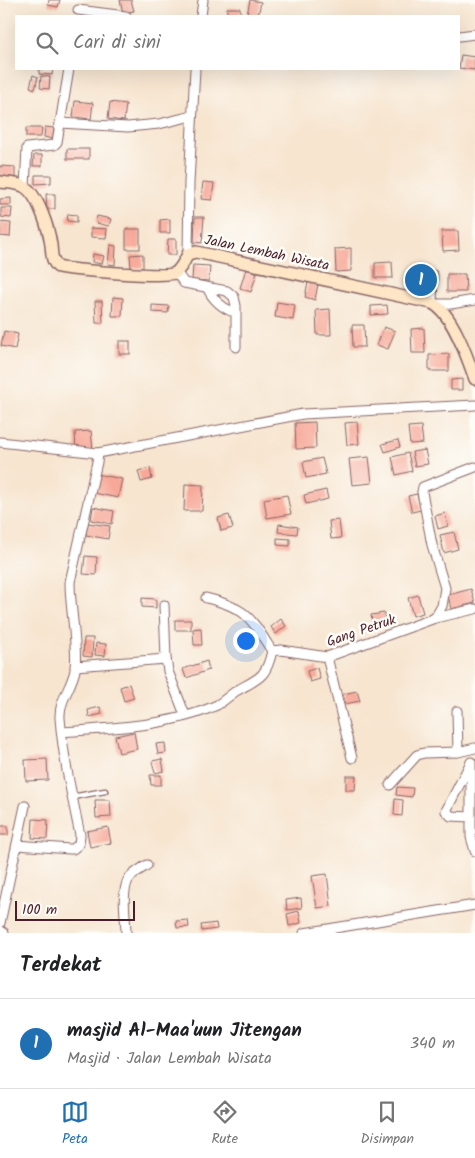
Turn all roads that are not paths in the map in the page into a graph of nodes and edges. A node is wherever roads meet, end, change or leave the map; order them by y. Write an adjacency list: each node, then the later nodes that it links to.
1 (80, 0): 3 (street)
2 (203, 0): 5 (street)
3 (78, 13): 4 (street)
4 (110, 15)
5 (201, 15)
6 (475, 34): 7 (street)
7 (460, 36)
8 (69, 70): 11 (street)
9 (195, 70): 10 (street)
10 (192, 116): 11 (street); 14 (street)
11 (60, 123): 13 (street)
12 (0, 182): 13 (street)
13 (25, 187): 15 (street)
14 (188, 254): 15 (street, Jalan Lembah Wisata); 19 (street, Jalan Lembah Wisata)
15 (176, 272): 17 (street)
16 (433, 275): 19 (street)
17 (208, 288): 20 (street); 20 (street)
18 (475, 300): 19 (street)
19 (441, 307): 22 (street)
20 (235, 309): 21 (street)
21 (236, 347)
22 (475, 379)
23 (475, 406): 25 (street)
24 (0, 442): 25 (street)
25 (98, 453): 34 (street)
26 (475, 466): 30 (street)
27 (206, 598): 31 (street)
28 (164, 606): 33 (street)
29 (475, 609): 30 (street, Gang Petruk)
30 (435, 618): 32 (street, Gang Petruk)
31 (272, 650): 32 (street, Gang Petruk); 36 (street)
32 (327, 657): 40 (street)
33 (166, 659): 34 (street); 36 (street)
34 (75, 666): 37 (street)
35 (457, 711): 39 (street)
36 (185, 715): 37 (street)
37 (62, 732): 44 (street)
38 (474, 748): 39 (street); 41 (street)
39 (458, 752): 42 (street)
40 (352, 758)
41 (472, 762): 46 (street); 46 (street)
42 (390, 785)
43 (105, 791): 44 (lane)
44 (72, 797): 47 (street)
45 (26, 806): 47 (street)
46 (471, 817): 48 (street)
47 (17, 844): 51 (street)
48 (475, 851)
49 (147, 865): 54 (street)
50 (475, 905): 55 (street)
51 (0, 923)
52 (0, 930): 53 (street)
53 (4, 933)
54 (126, 933)
55 (309, 933)

